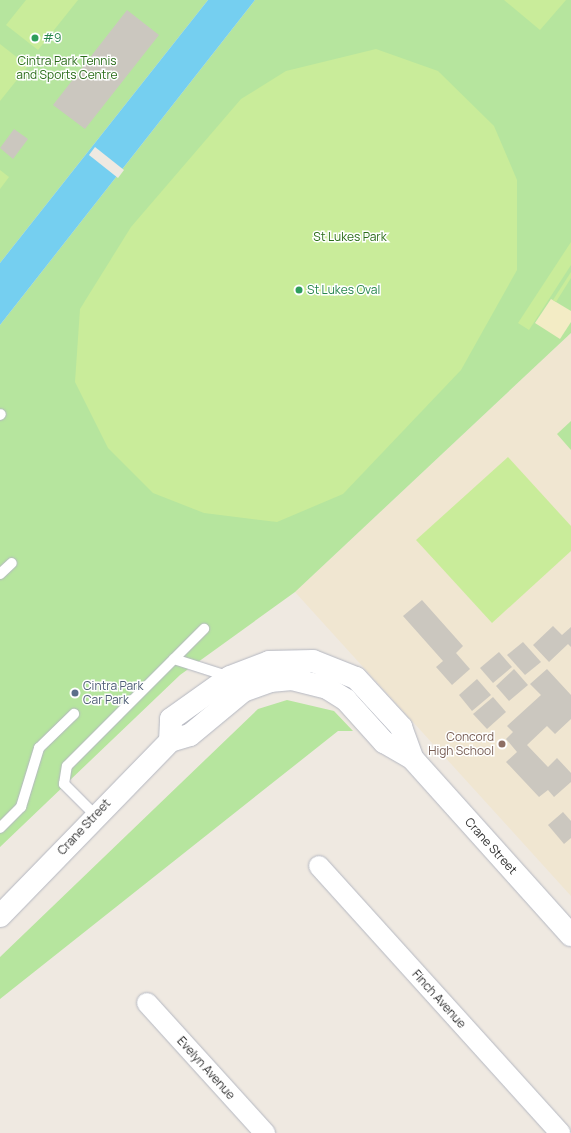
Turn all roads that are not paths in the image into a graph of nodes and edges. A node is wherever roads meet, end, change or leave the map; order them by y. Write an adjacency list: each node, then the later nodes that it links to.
1 (12, 563): 2 (lane)
2 (0, 574)
3 (204, 628): 4 (lane)
4 (174, 659): 5 (lane); 9 (lane)
5 (230, 677): 7 (main road, Crane Street); 8 (main road, Crane Street)
6 (74, 714): 10 (lane)
7 (170, 741): 8 (main road, Crane Street); 9 (main road, Crane Street)
8 (412, 758): 13 (main road, Crane Street)
9 (95, 815): 12 (main road, Crane Street)
10 (0, 828)
11 (319, 866): 16 (street, Finch Avenue)
12 (0, 916)
13 (571, 935)
14 (147, 1003): 15 (street, Evelyn Avenue)
15 (265, 1133)
16 (560, 1133)

